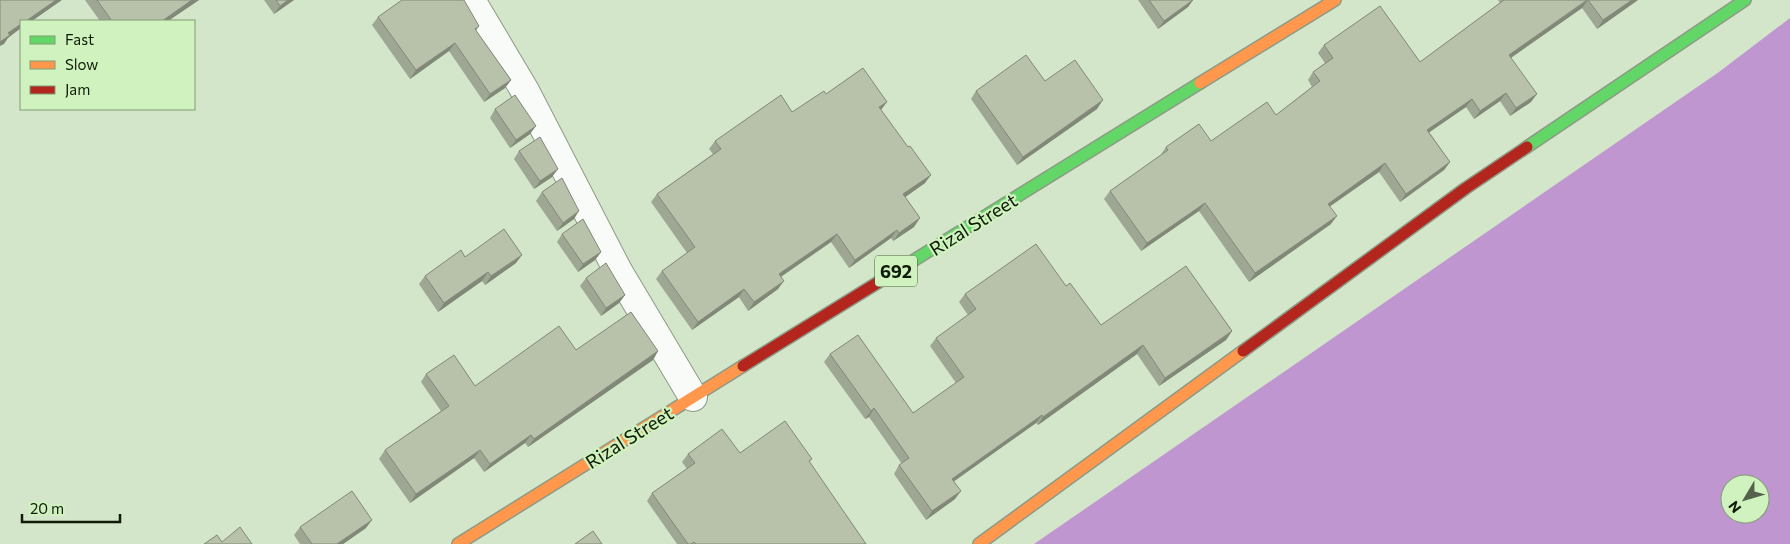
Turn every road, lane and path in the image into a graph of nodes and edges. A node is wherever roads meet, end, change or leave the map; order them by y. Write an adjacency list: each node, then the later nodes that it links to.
1 (471, 0): 4 (street)
2 (1335, 0): 4 (main road, Rizal Street / 692)
3 (1745, 0): 6 (main road)
4 (693, 397): 5 (main road, Rizal Street / 692)
5 (458, 544)
6 (979, 544)

